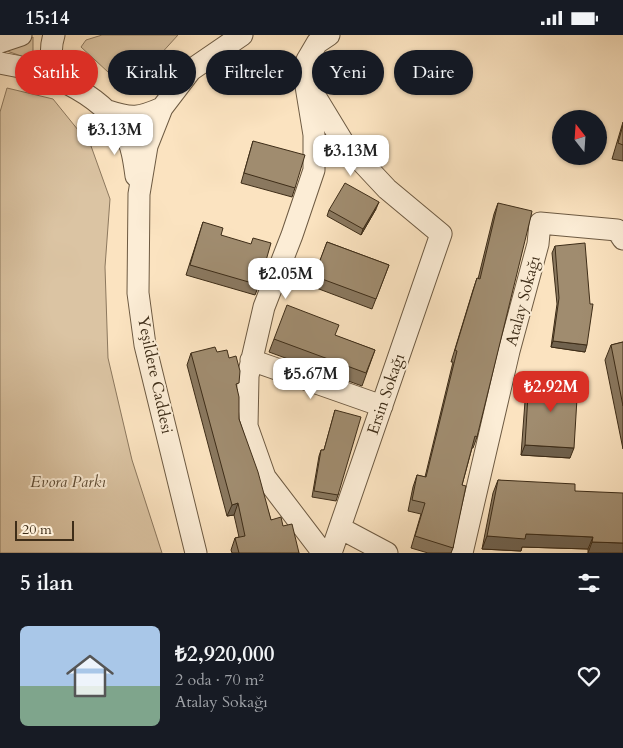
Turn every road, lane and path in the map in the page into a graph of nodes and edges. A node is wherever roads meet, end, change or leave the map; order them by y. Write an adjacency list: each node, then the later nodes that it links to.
1 (21, 35): 6 (street)
2 (54, 35): 7 (street)
3 (218, 35): 8 (street)
4 (242, 35): 9 (street)
5 (329, 35): 13 (street)
6 (0, 42)
7 (52, 50)
8 (213, 50)
9 (220, 50)
10 (206, 60): 15 (street)
11 (0, 63): 12 (street)
12 (15, 66)
13 (305, 80): 19 (street); 20 (street, Ersin Sokağı)
14 (85, 95): 16 (street)
15 (162, 108): 16 (street); 17 (street)
16 (108, 111): 17 (street)
17 (139, 194): 22 (street, Yeşildere Caddesi)
18 (623, 239): 26 (street, Atalay Sokağı)
19 (252, 360): 20 (street); 23 (street)
20 (382, 406): 21 (street, Ersin Sokağı)
21 (340, 528): 24 (street, Ersin Sokağı); 25 (street)
22 (196, 553)
23 (323, 553)
24 (331, 553)
25 (387, 553)
26 (462, 553)

